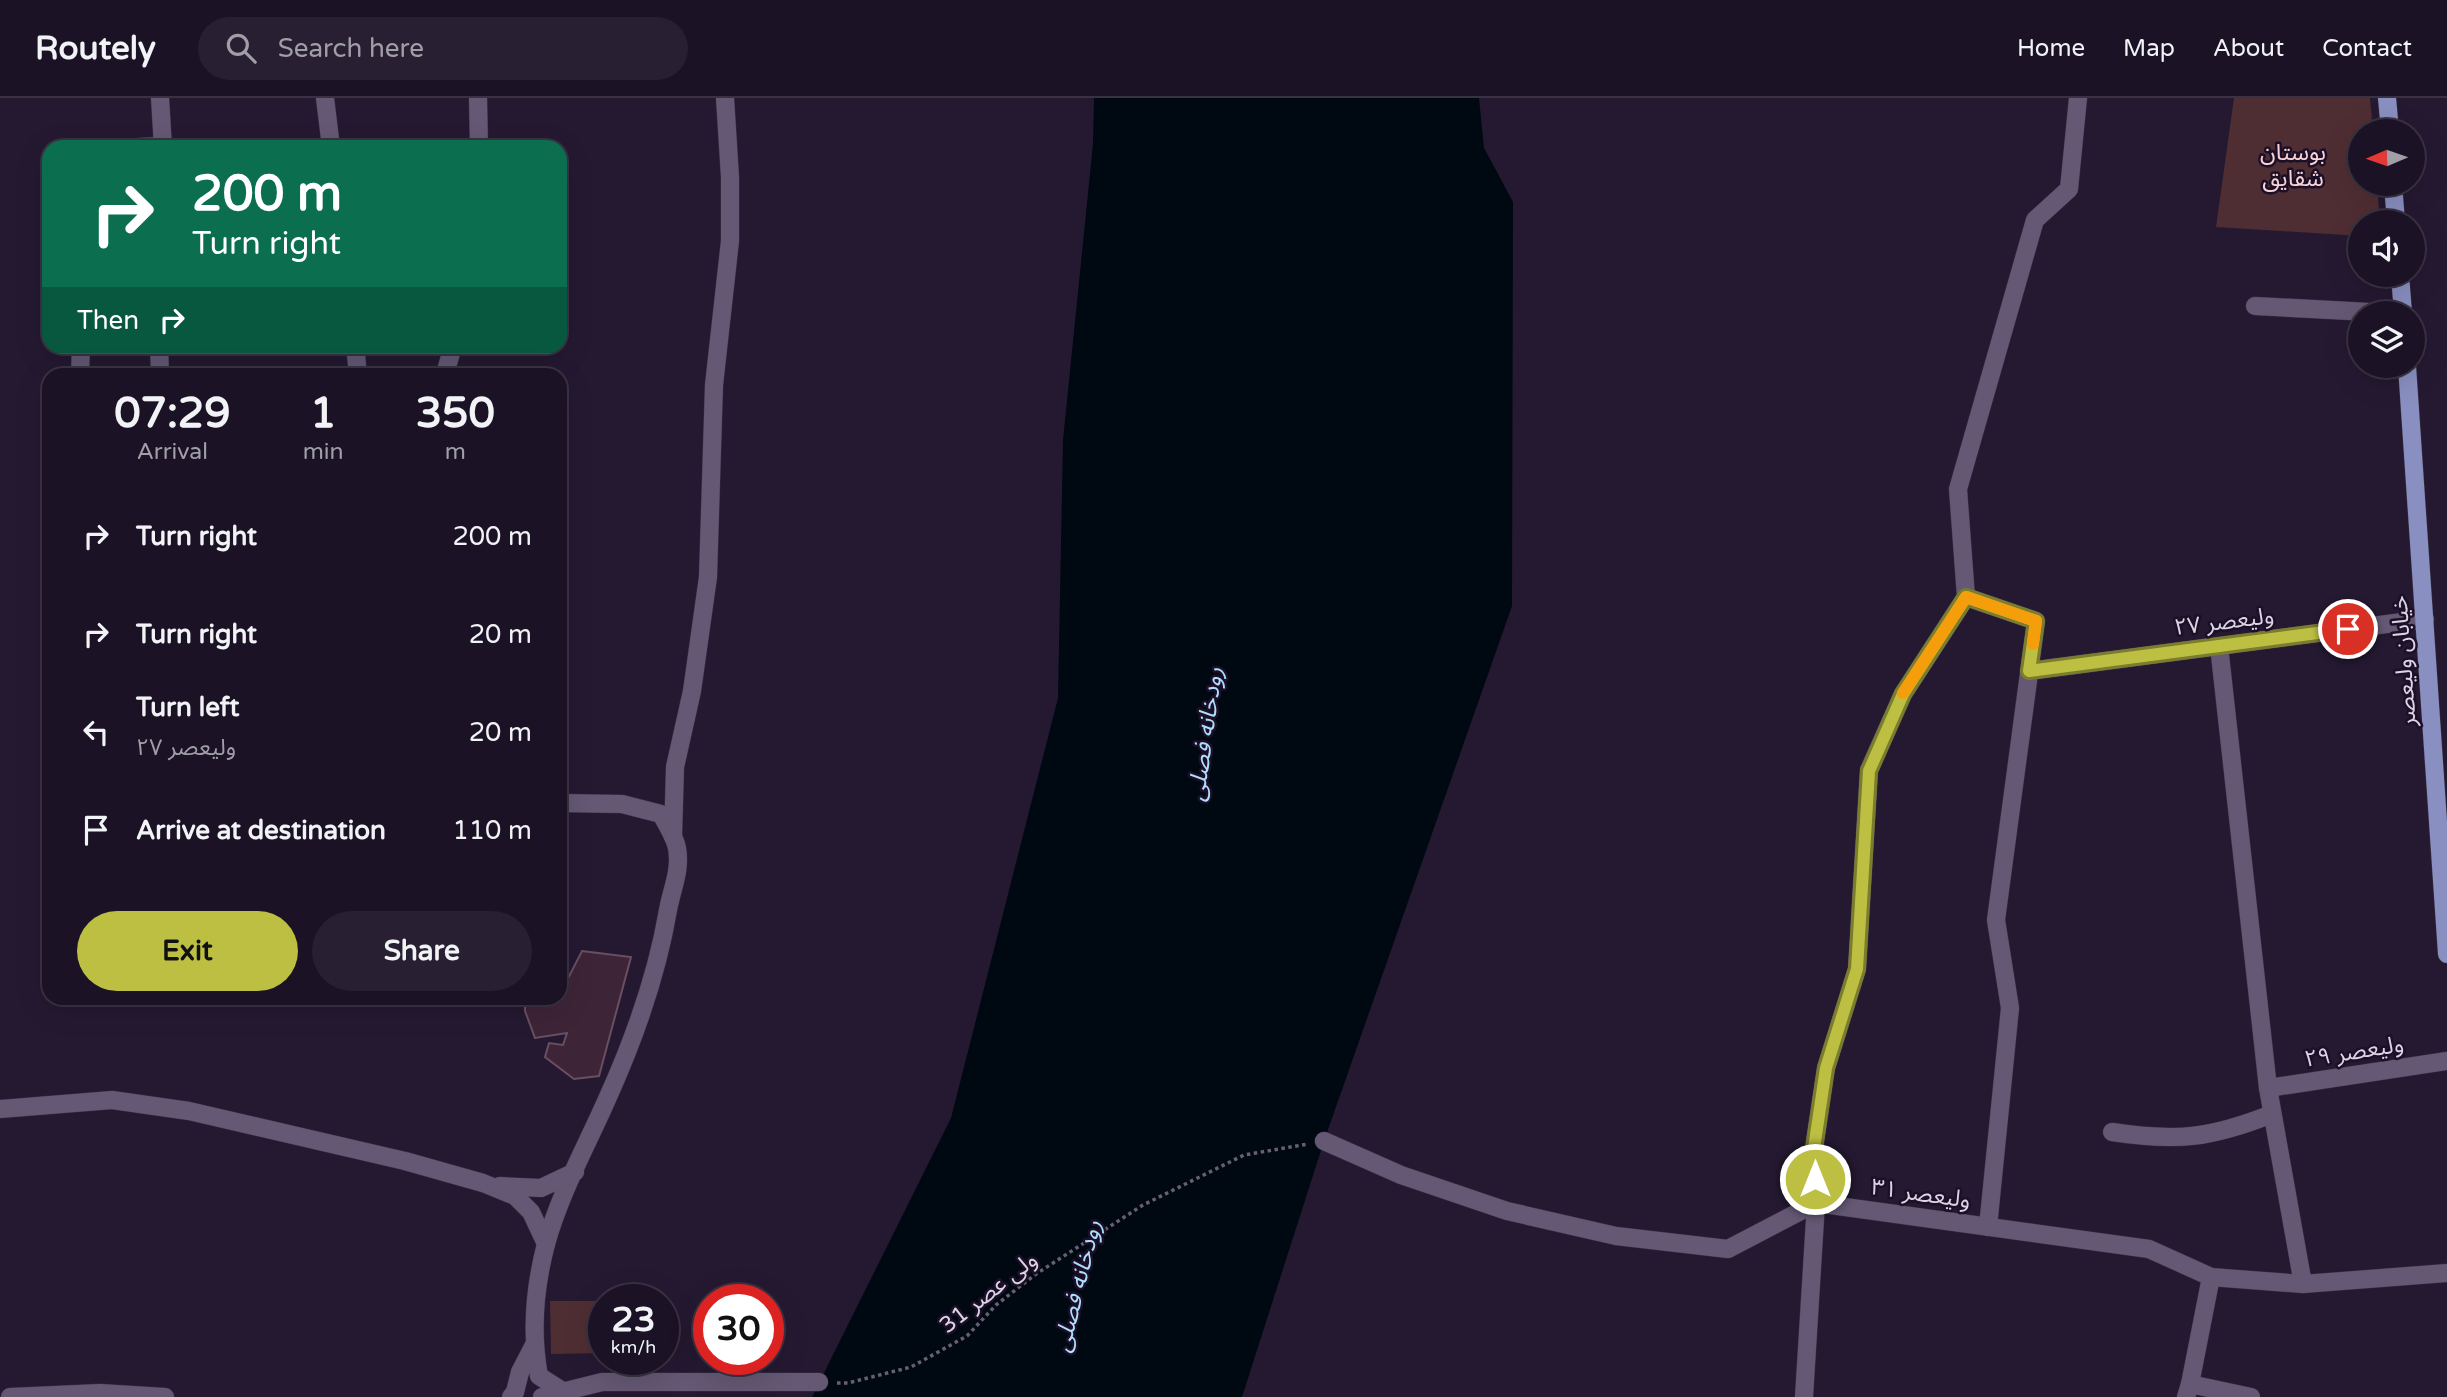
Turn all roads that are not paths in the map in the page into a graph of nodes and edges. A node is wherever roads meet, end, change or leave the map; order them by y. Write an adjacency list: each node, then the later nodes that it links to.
1 (160, 98): 8 (street)
2 (325, 98): 9 (street)
3 (478, 98): 10 (street)
4 (725, 98): 19 (street)
5 (2078, 98): 14 (street)
6 (2387, 98): 7 (main road)
7 (2389, 119)
8 (163, 140)
9 (330, 140)
10 (479, 140)
11 (2255, 306): 12 (street)
12 (2348, 311)
13 (2408, 378): 15 (main road, خیابان ولیعصر)
14 (1966, 597): 17 (street); 29 (street)
15 (2425, 619): 16 (street, ولیعصر ۲۷); 20 (main road, خیابان ولیعصر)
16 (2219, 646): 17 (street, ولیعصر ۲۷); 22 (street)
17 (2029, 671): 30 (street)
18 (567, 803): 19 (street)
19 (673, 837): 27 (street)
20 (2447, 954)
21 (2447, 1061): 22 (street, ولیعصر ۲۹)
22 (2268, 1088): 24 (street)
23 (0, 1109): 28 (street)
24 (2272, 1114): 25 (street); 34 (street)
25 (2112, 1132)
26 (1324, 1141): 29 (street)
27 (575, 1172): 28 (street); 31 (street)
28 (483, 1183): 31 (street)
29 (1816, 1203): 30 (street, ولیعصر ۳۱); 43 (street)
30 (1987, 1227): 33 (street, ولیعصر ۳۱)
31 (546, 1244): 35 (street)
32 (2447, 1273): 34 (street, ولیعصر ۳۱)
33 (2211, 1277): 34 (street, ولیعصر ۳۱); 37 (street)
34 (2303, 1284)
35 (534, 1345): 38 (street); 41 (street)
36 (819, 1382): 38 (street)
37 (2188, 1391): 44 (street)
38 (564, 1392): 42 (street)
39 (10, 1397): 40 (street)
40 (165, 1397)
41 (511, 1397)
42 (542, 1397)
43 (1804, 1397)
44 (2251, 1397)

